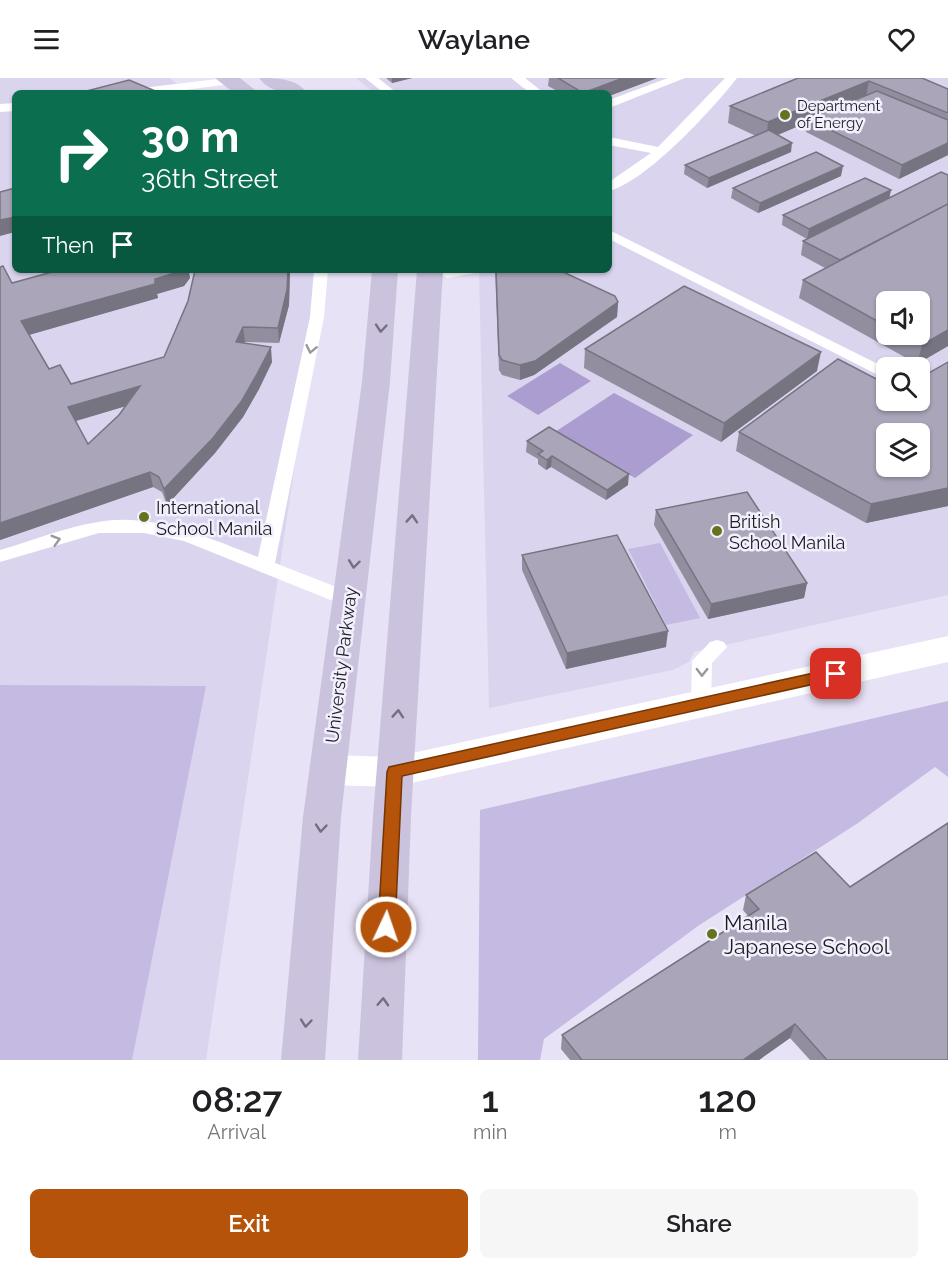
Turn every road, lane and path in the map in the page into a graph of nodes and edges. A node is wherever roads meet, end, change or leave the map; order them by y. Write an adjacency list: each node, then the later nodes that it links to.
1 (270, 78): 9 (main road)
2 (371, 78): 10 (lane)
3 (517, 78): 11 (lane)
4 (679, 78): 12 (lane)
5 (728, 79): 14 (lane)
6 (228, 80): 7 (lane); 8 (main road)
7 (175, 90)
8 (243, 90)
9 (291, 90)
10 (387, 90)
11 (534, 90)
12 (612, 104)
13 (612, 142): 14 (lane)
14 (660, 151): 15 (lane)
15 (612, 186)
16 (612, 236): 20 (lane)
17 (321, 273): 22 (lane, one-way to 22)
18 (385, 273): 23 (main road, University Parkway, one-way to 23)
19 (438, 273): 28 (main road, one-way to 19)
20 (876, 369)
21 (0, 556): 22 (lane, one-way to 22)
22 (265, 566): 23 (lane)
23 (350, 600): 27 (main road, University Parkway)
24 (717, 647): 26 (lane, one-way to 26)
25 (948, 649): 26 (street)
26 (701, 703): 28 (street)
27 (328, 770): 28 (street); 29 (main road, University Parkway, one-way to 29)
28 (394, 772): 30 (main road, one-way to 28)
29 (303, 1060)
30 (380, 1060)

